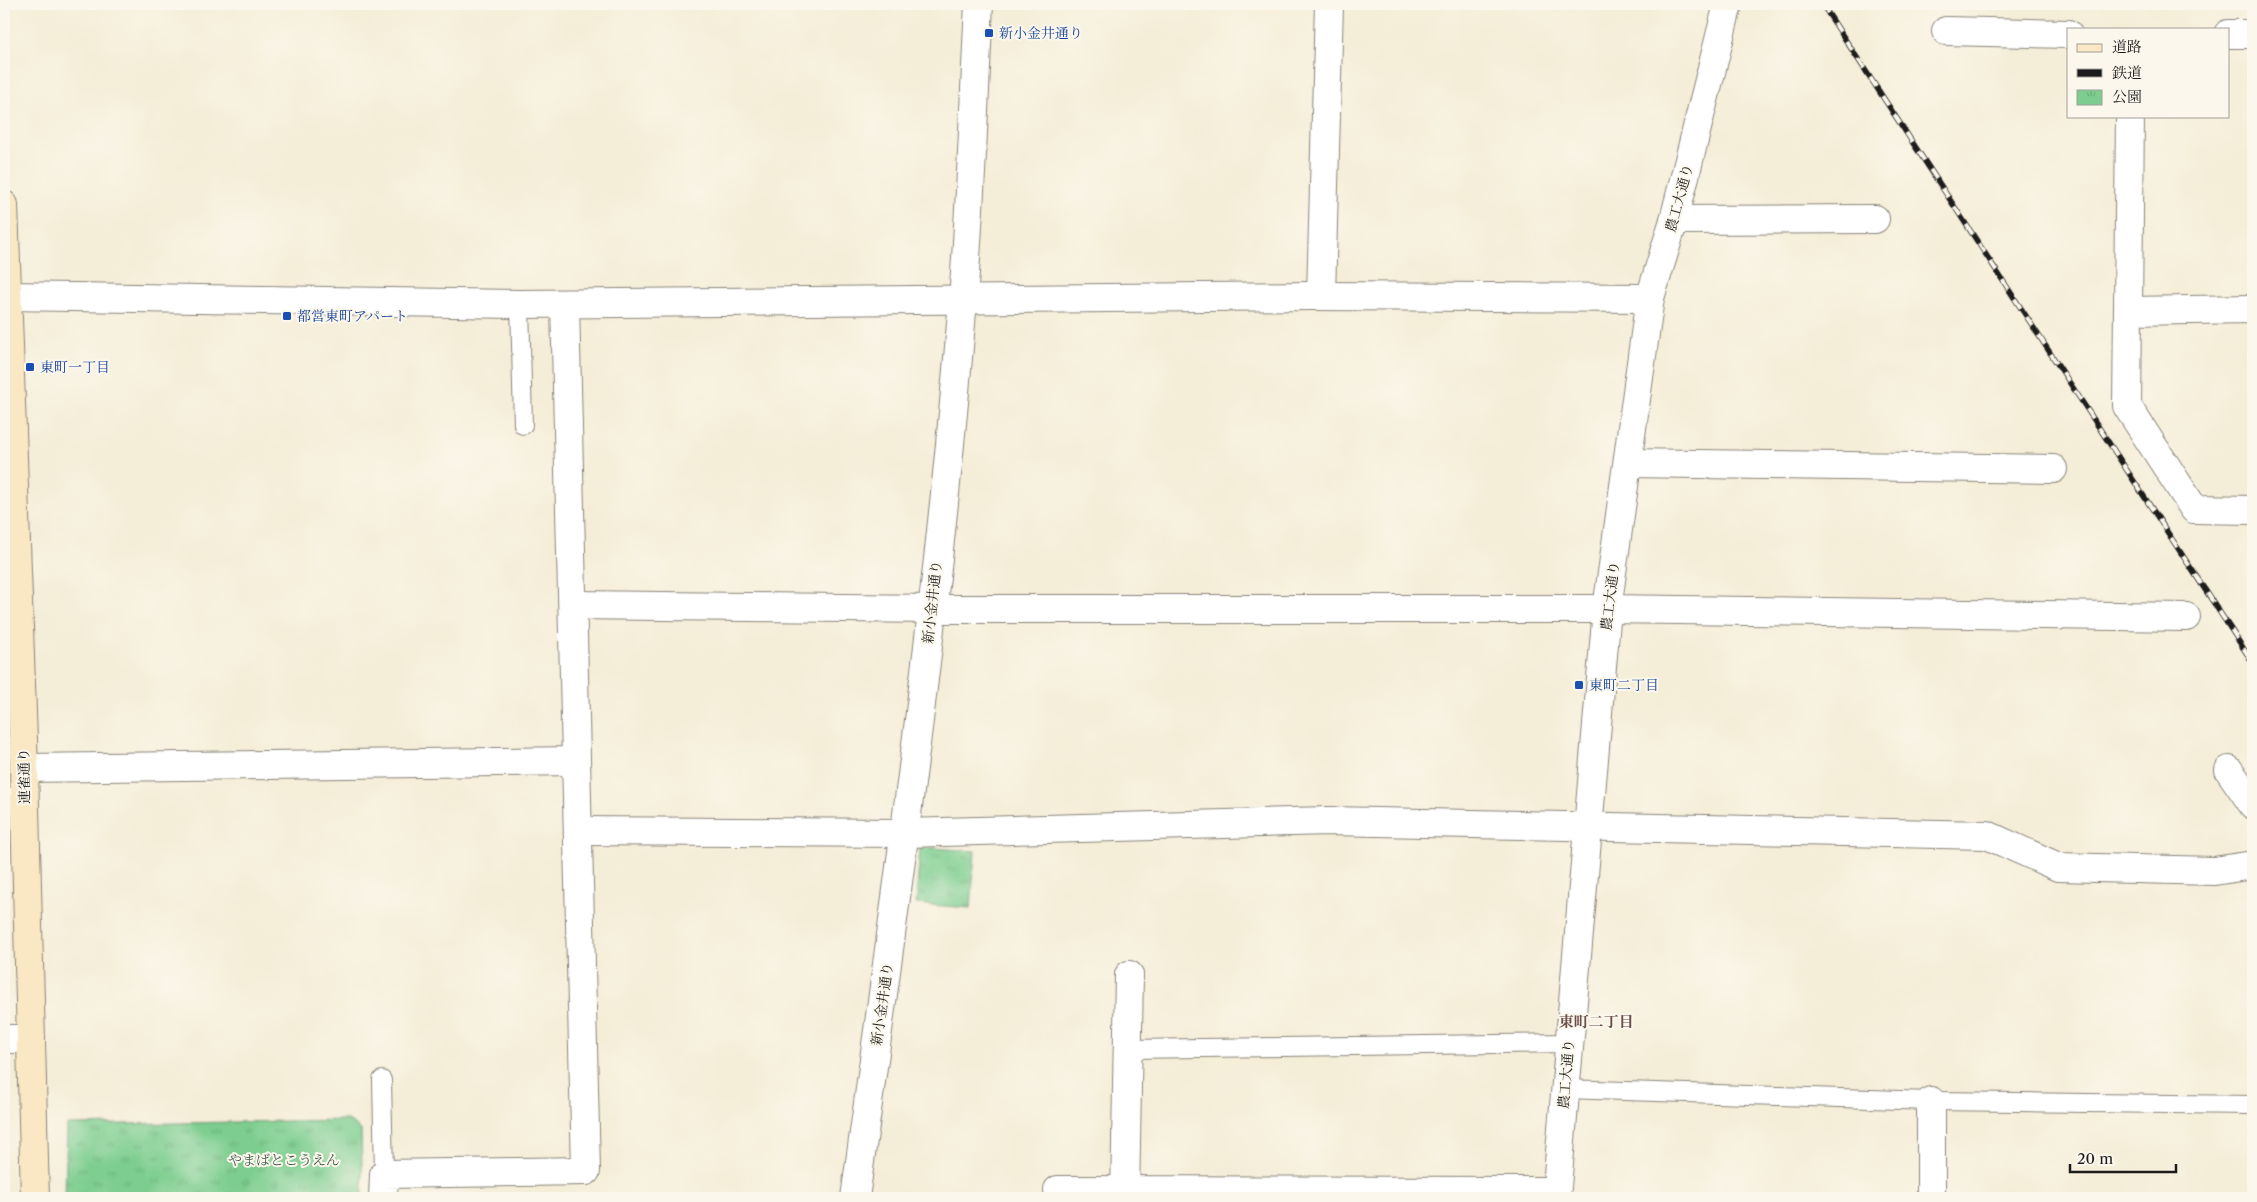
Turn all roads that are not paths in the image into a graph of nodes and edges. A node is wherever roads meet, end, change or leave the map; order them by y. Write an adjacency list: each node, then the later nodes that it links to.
1 (979, 4): 14 (street, 新小金井通り)
2 (1329, 4): 13 (street)
3 (1728, 4): 11 (street, 農工大通り)
4 (1946, 31): 5 (street)
5 (2067, 34)
6 (2230, 34): 7 (street)
7 (2253, 34)
8 (2130, 118): 19 (street)
9 (4, 205): 12 (main road, 連雀通り)
10 (1875, 219): 11 (street)
11 (1674, 220): 15 (street, 農工大通り)
12 (8, 296): 16 (street); 21 (main road, 連雀通り)
13 (1321, 296): 14 (street); 15 (street)
14 (963, 298): 17 (street); 26 (street, 新小金井通り)
15 (1650, 298): 22 (street, 農工大通り)
16 (520, 304): 17 (street); 20 (lane)
17 (565, 304): 25 (street)
18 (2253, 309): 19 (street)
19 (2128, 311): 24 (street)
20 (523, 424)
21 (8, 462): 30 (main road, 連雀通り)
22 (1628, 463): 23 (street); 27 (street, 農工大通り)
23 (2053, 469)
24 (2253, 510)
25 (572, 605): 26 (street); 29 (street)
26 (932, 609): 27 (street); 36 (street, 新小金井通り)
27 (1607, 609): 28 (street); 34 (street, 農工大通り)
28 (2186, 617)
29 (576, 761): 30 (street); 35 (street)
30 (24, 768): 32 (main road, 連雀通り)
31 (2229, 770): 33 (street)
32 (14, 802): 40 (main road, 連雀通り)
33 (2253, 805)
34 (1587, 827): 36 (street); 37 (street); 41 (street, 農工大通り)
35 (578, 832): 36 (street); 47 (street)
36 (905, 833): 52 (street, 新小金井通り)
37 (2253, 865)
38 (1129, 975): 42 (street)
39 (4, 1039): 40 (street)
40 (32, 1040): 51 (main road, 連雀通り)
41 (1568, 1043): 42 (lane); 44 (street, 農工大通り)
42 (1128, 1049): 49 (street)
43 (382, 1080): 47 (lane)
44 (1564, 1089): 45 (lane); 50 (street, 農工大通り)
45 (1931, 1100): 46 (lane); 53 (street)
46 (2253, 1105)
47 (383, 1186)
48 (1058, 1190): 49 (street)
49 (1125, 1194): 50 (street)
50 (1556, 1194)
51 (35, 1198)
52 (856, 1198)
53 (1931, 1198)

